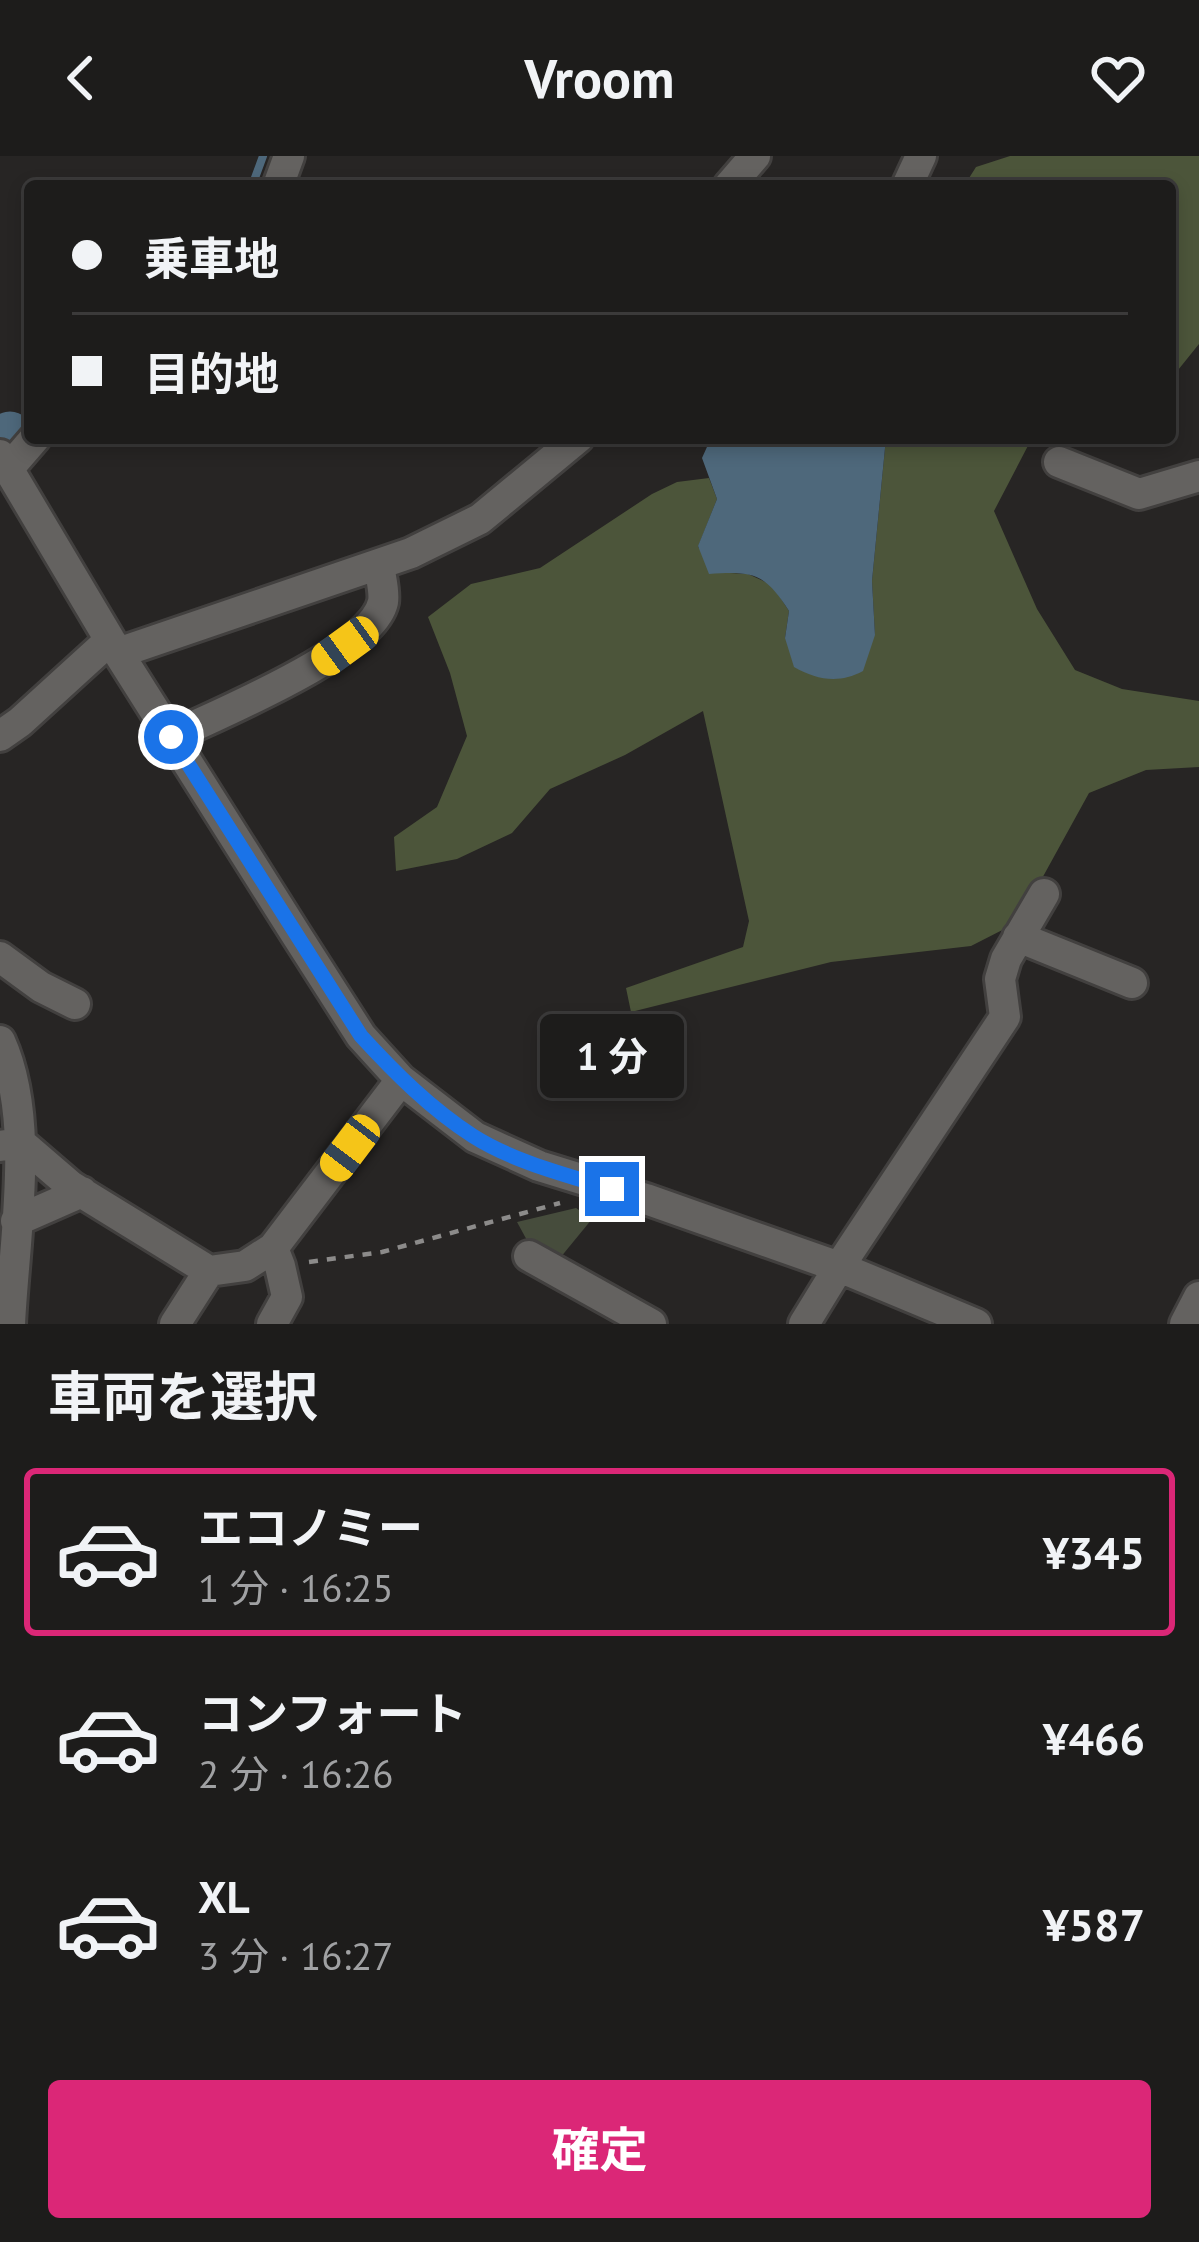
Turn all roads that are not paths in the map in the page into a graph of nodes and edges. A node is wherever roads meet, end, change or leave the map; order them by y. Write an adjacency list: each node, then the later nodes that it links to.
1 (755, 156): 2 (street)
2 (734, 180)
3 (571, 444): 7 (street)
4 (4, 461): 8 (street)
5 (1059, 462): 6 (street)
6 (1199, 476)
7 (379, 564): 8 (street); 10 (street)
8 (114, 647): 9 (street); 10 (street)
9 (0, 736)
10 (171, 737): 17 (street)
11 (1044, 894): 12 (street)
12 (1018, 937): 14 (street); 23 (street)
13 (0, 957): 15 (street)
14 (1132, 983)
15 (75, 1004)
16 (0, 1041): 18 (street)
17 (401, 1080): 22 (street); 23 (street)
18 (10, 1144): 19 (street); 20 (street)
19 (82, 1192): 20 (street); 24 (street)
20 (16, 1221): 25 (street)
21 (529, 1256): 30 (street)
22 (277, 1257): 24 (street); 29 (street)
23 (839, 1267): 31 (street); 32 (street)
24 (209, 1271): 28 (street)
25 (6, 1283): 27 (street)
26 (1199, 1298): 33 (street)
27 (10, 1324)
28 (175, 1324)
29 (272, 1324)
30 (651, 1324)
31 (804, 1324)
32 (976, 1324)
33 (1185, 1324)

